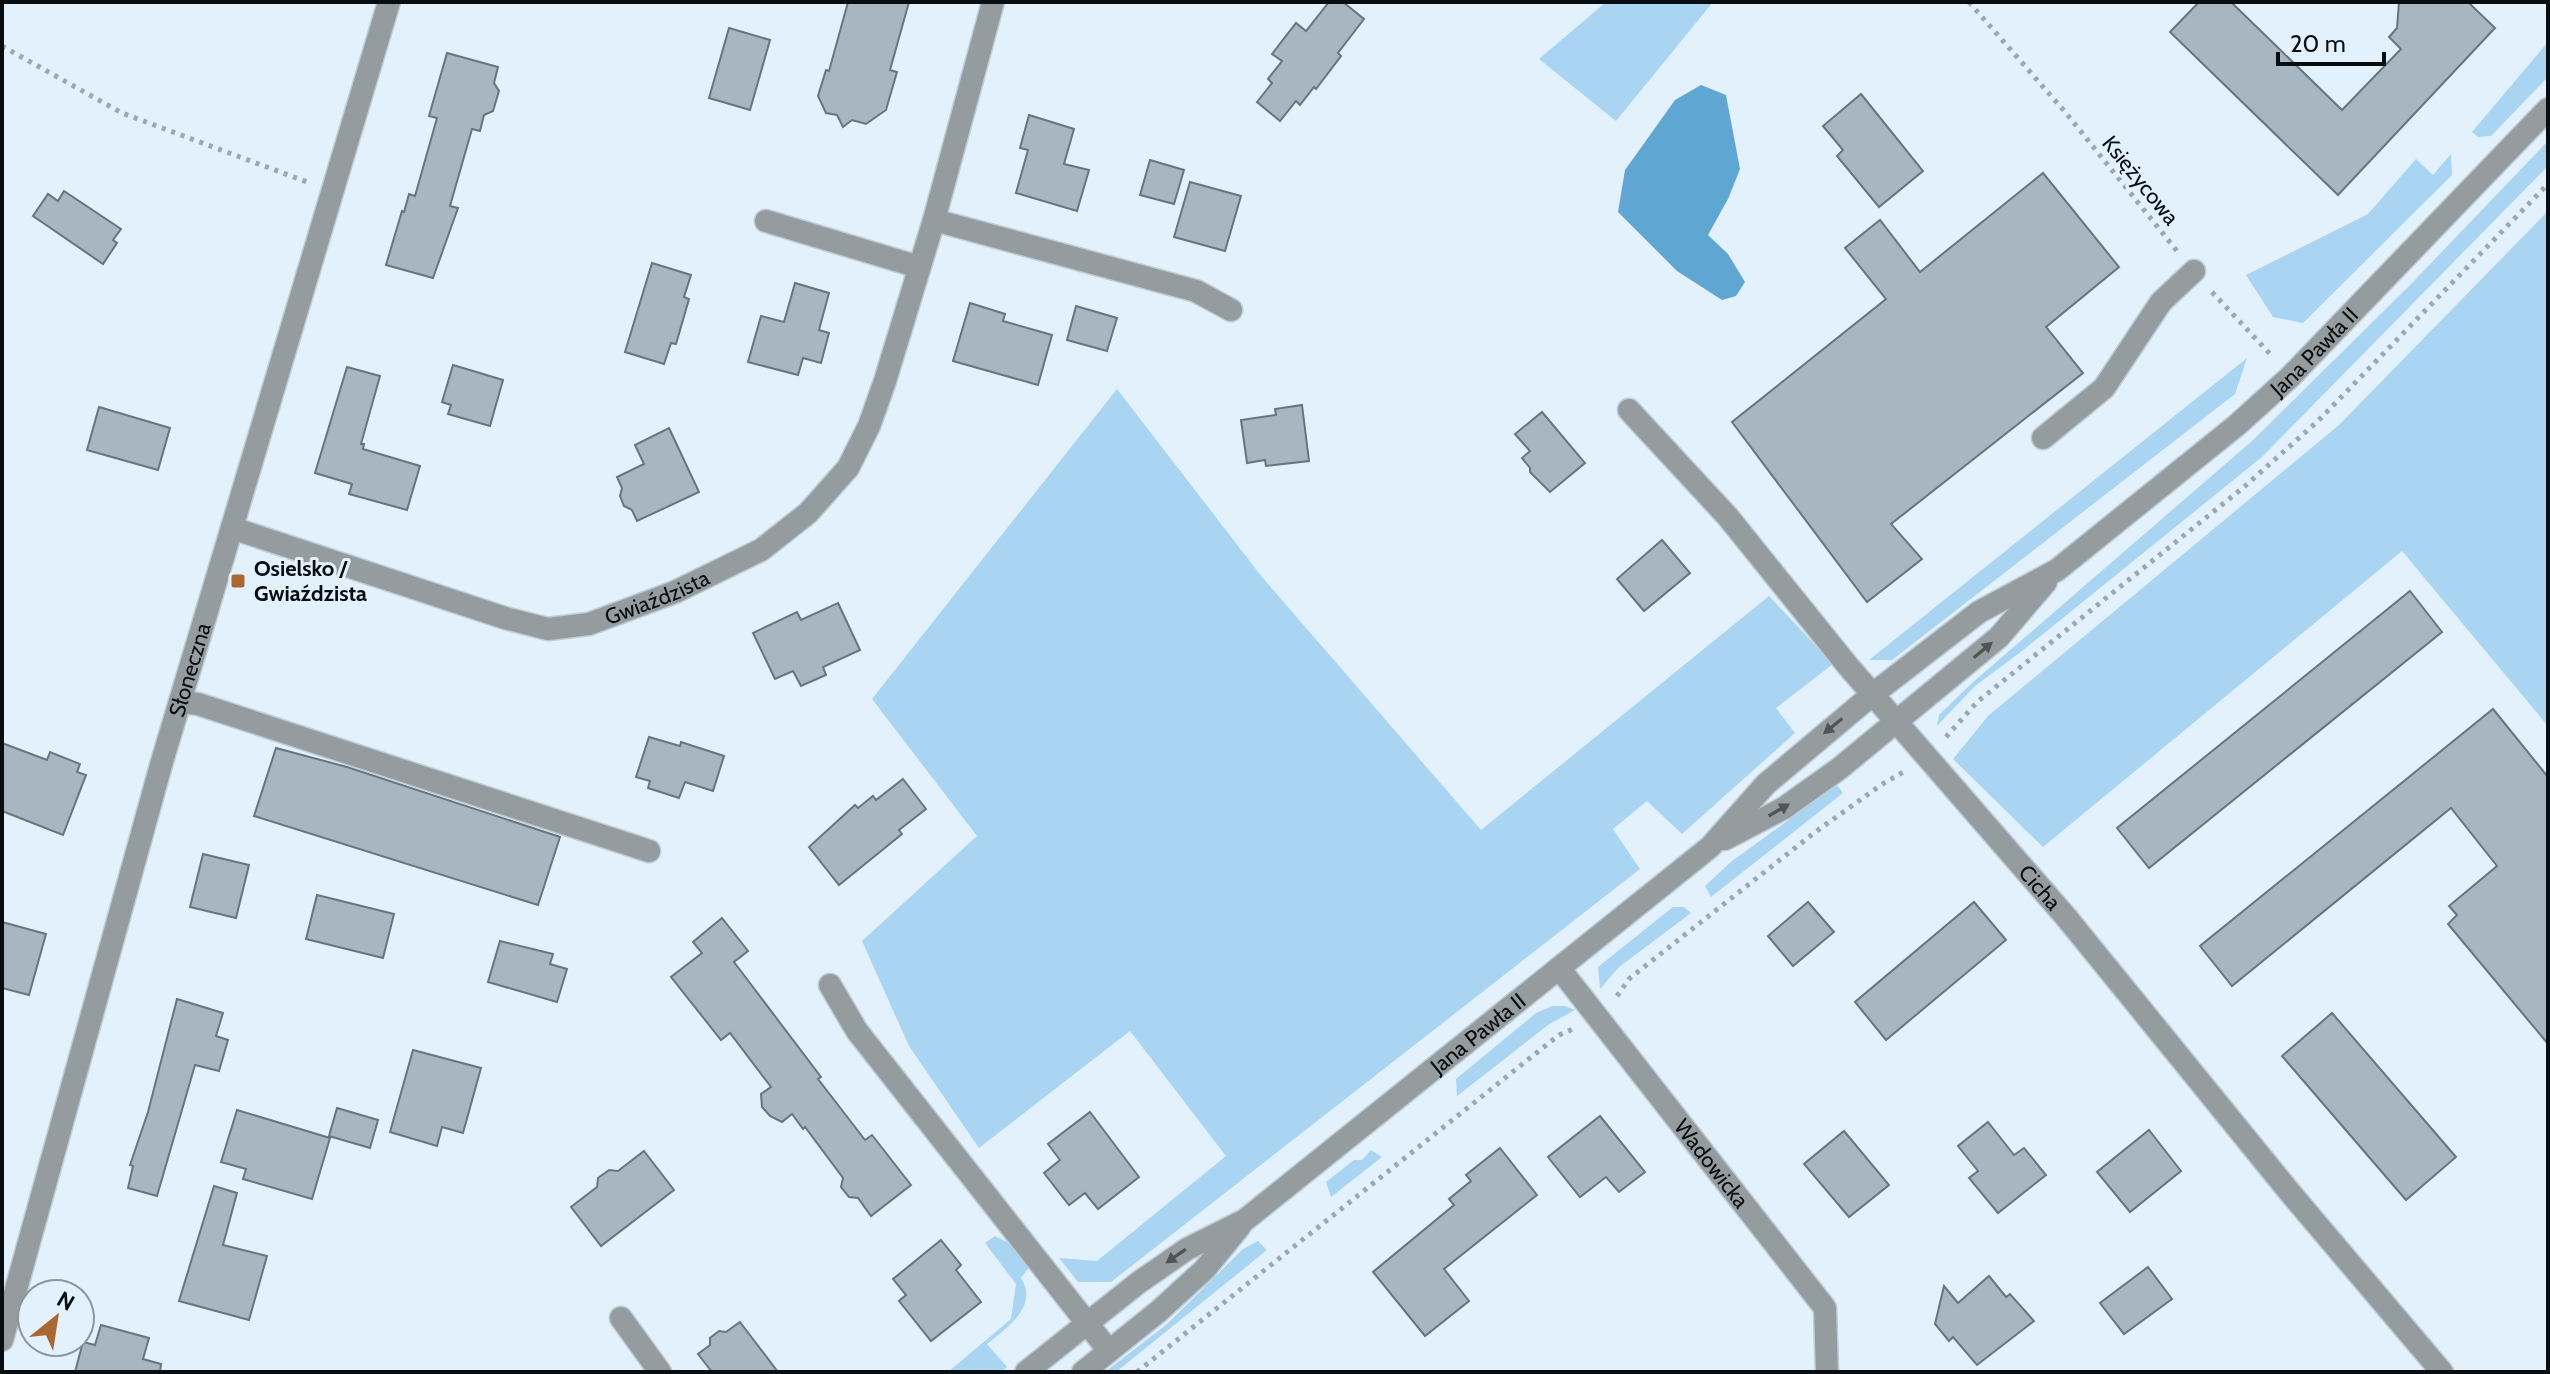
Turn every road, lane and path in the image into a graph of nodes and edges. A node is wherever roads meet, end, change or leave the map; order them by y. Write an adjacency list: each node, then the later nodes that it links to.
1 (389, 2): 7 (street, Słoneczna)
2 (993, 2): 8 (street, Gwiaździsta)
3 (1969, 2): 11 (path, Księżycowa)
4 (2, 46): 7 (path)
5 (2548, 109): 13 (street, Jana Pawła II)
6 (2548, 184): 21 (path)
7 (333, 191): 16 (street, Słoneczna)
8 (934, 220): 10 (street, Gwiaździsta); 12 (street)
9 (766, 221): 10 (street)
10 (919, 267): 16 (street, Gwiaździsta)
11 (2194, 271): 13 (path, Księżycowa); 15 (street)
12 (1231, 310)
13 (2290, 377): 17 (street, Jana Pawła II)
14 (1629, 410): 18 (street, Cicha)
15 (2043, 438)
16 (232, 528): 19 (street, Słoneczna)
17 (2057, 570): 18 (street, Jana Pawła II); 20 (street, Jana Pawła II, one-way to 17)
18 (1873, 694): 20 (street, Cicha); 23 (street, Jana Pawła II, one-way to 23)
19 (180, 702): 24 (street); 32 (street, Słoneczna)
20 (1898, 722): 23 (street, Jana Pawła II, one-way to 20); 39 (street, Cicha)
21 (1943, 740)
22 (1907, 770): 27 (path)
23 (1710, 847): 25 (street, Jana Pawła II)
24 (649, 851)
25 (1559, 968): 29 (street, Jana Pawła II); 38 (street, Wadowicka)
26 (830, 985): 31 (street)
27 (1614, 1000)
28 (1577, 1027): 37 (path)
29 (1245, 1220): 31 (street, Jana Pawła II, one-way to 31); 33 (street, Jana Pawła II)
30 (621, 1318): 34 (street)
31 (1085, 1323): 33 (street); 35 (street, Jana Pawła II)
32 (2, 1340)
33 (1109, 1351): 36 (street, Jana Pawła II)
34 (660, 1372)
35 (1026, 1372)
36 (1083, 1372)
37 (1137, 1372)
38 (1827, 1372)
39 (2442, 1372)

